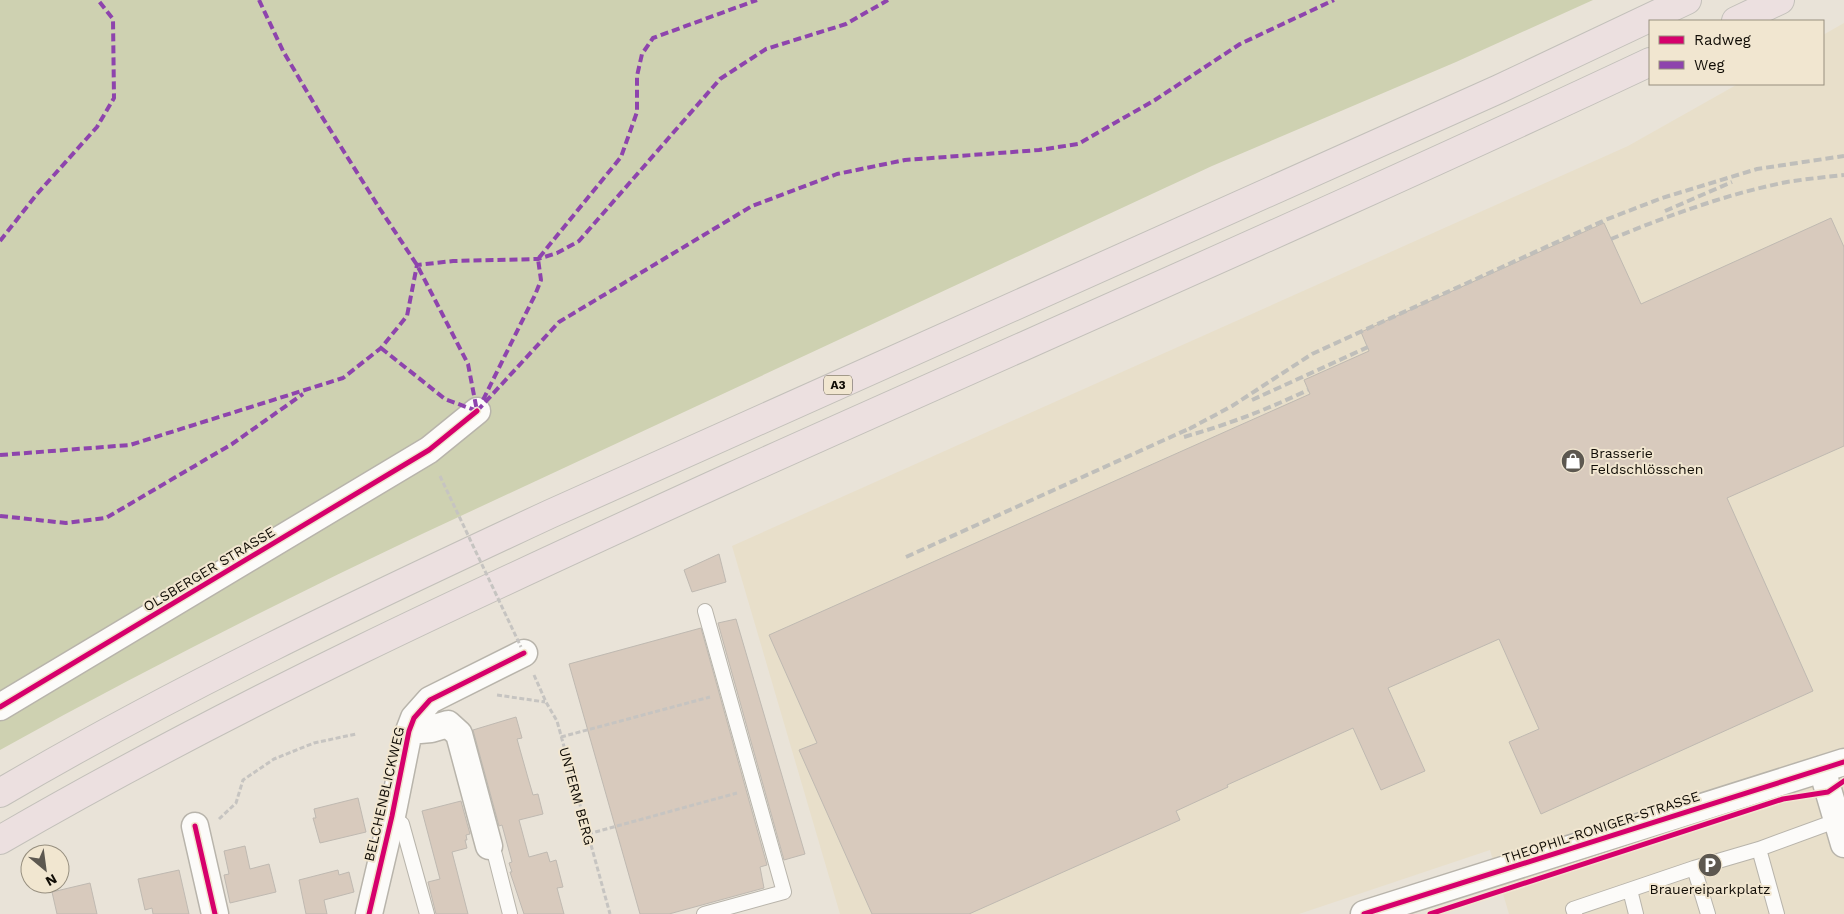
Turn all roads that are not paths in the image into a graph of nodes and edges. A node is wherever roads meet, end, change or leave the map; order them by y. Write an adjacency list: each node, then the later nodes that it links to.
1 (1687, 0): 11 (highway, A3)
2 (1780, 0): 3 (highway)
3 (1738, 20)
4 (1649, 62): 15 (highway)
5 (477, 411): 8 (street, OLSBERGER STRASSE)
6 (705, 612): 24 (lane)
7 (522, 650): 9 (street, BELCHENBLICKWEG)
8 (0, 707)
9 (409, 731): 12 (street, BELCHENBLICKWEG); 16 (street, BELCHENBLICKWEG)
10 (1833, 765): 14 (street); 25 (street, THEOPHIL-RONIGER-STRASSE)
11 (0, 793)
12 (392, 816): 21 (street, BELCHENBLICKWEG); 22 (lane)
13 (195, 826): 20 (street)
14 (1842, 828): 17 (lane)
15 (0, 840)
16 (489, 846): 23 (lane)
17 (1759, 849): 18 (lane); 29 (lane)
18 (1694, 868): 19 (lane); 28 (lane)
19 (1630, 890): 26 (lane); 27 (lane)
20 (215, 914)
21 (369, 914)
22 (427, 914)
23 (510, 914)
24 (704, 914)
25 (1364, 914)
26 (1575, 914)
27 (1636, 914)
28 (1708, 914)
29 (1777, 914)

